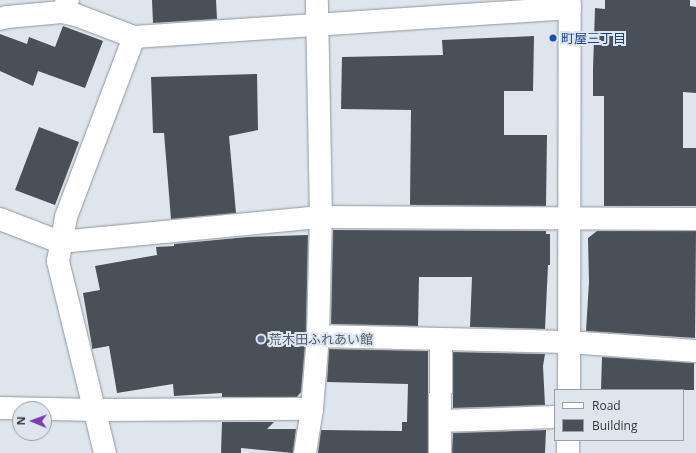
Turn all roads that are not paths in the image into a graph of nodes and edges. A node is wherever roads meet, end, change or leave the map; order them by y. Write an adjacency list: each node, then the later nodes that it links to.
1 (317, 0): 5 (street)
2 (570, 4): 5 (street); 9 (street)
3 (65, 6): 4 (street); 6 (street)
4 (0, 19)
5 (318, 26): 6 (street); 7 (street)
6 (134, 37): 11 (street)
7 (322, 217): 9 (street); 11 (street); 12 (street)
8 (0, 219): 11 (street)
9 (571, 219): 10 (street); 14 (street)
10 (696, 219)
11 (60, 242): 19 (street)
12 (318, 336): 13 (street); 18 (street)
13 (441, 339): 14 (street); 21 (street)
14 (568, 342): 15 (street); 16 (street)
15 (696, 351)
16 (569, 389)
17 (0, 408): 19 (street)
18 (312, 409): 19 (street); 24 (street)
19 (96, 410): 23 (street)
20 (554, 417): 21 (street)
21 (440, 422): 25 (street)
22 (568, 441): 26 (street)
23 (105, 453)
24 (305, 453)
25 (440, 453)
26 (568, 453)

